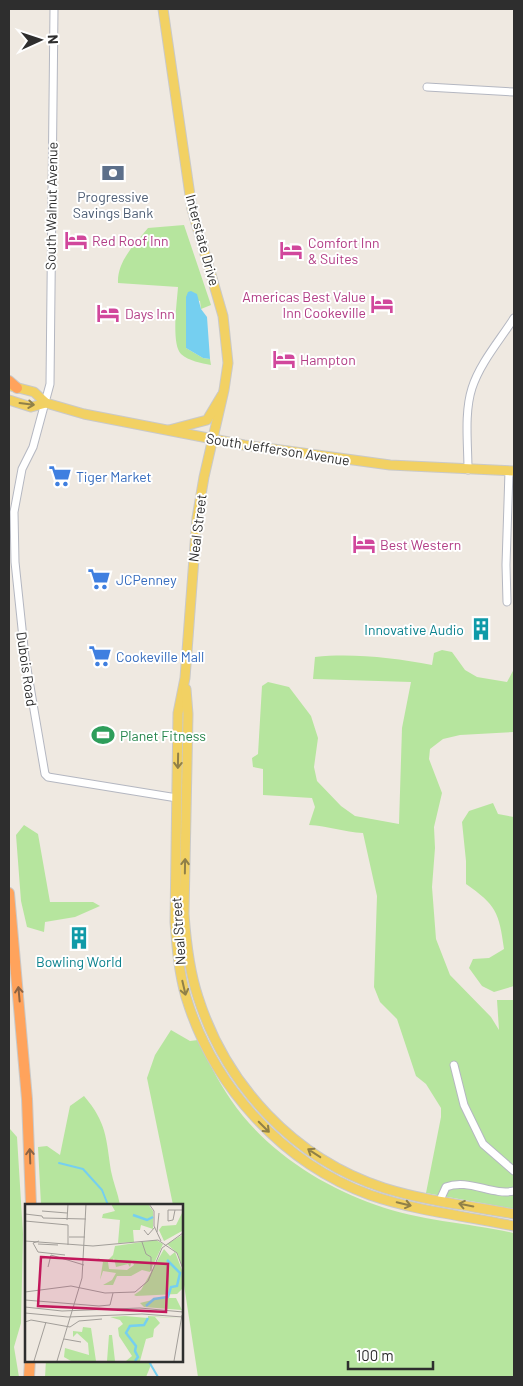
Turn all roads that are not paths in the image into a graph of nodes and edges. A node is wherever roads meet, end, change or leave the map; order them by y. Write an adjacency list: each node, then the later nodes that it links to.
1 (54, 9): 9 (street, South Walnut Avenue)
2 (163, 9): 7 (main road, Interstate Drive)
3 (427, 87): 4 (street)
4 (514, 92)
5 (514, 318): 12 (street)
6 (11, 385): 9 (main road, South Jefferson Avenue)
7 (224, 390): 10 (main road); 11 (main road, Interstate Drive)
8 (9, 400): 9 (main road, South Jefferson Avenue, one-way to 9)
9 (46, 403): 10 (main road, South Jefferson Avenue); 16 (street, Dubois Road)
10 (165, 431): 11 (main road, South Jefferson Avenue)
11 (212, 440): 12 (main road, South Jefferson Avenue); 15 (main road, Neal Street)
12 (468, 470): 13 (main road, South Jefferson Avenue)
13 (512, 471): 14 (street)
14 (507, 602)
15 (186, 678): 16 (main road, Neal Street, one-way to 16); 21 (main road, Neal Street, one-way to 15)
16 (177, 798): 24 (main road, Neal Street, one-way to 24)
17 (9, 893): 22 (highway, one-way to 17)
18 (454, 1065): 19 (street)
19 (514, 1171)
20 (514, 1191): 21 (street)
21 (440, 1200): 23 (main road, Neal Street, one-way to 21)
22 (31, 1204)
23 (514, 1214)
24 (514, 1226)
25 (30, 1361): 26 (highway)
26 (29, 1377)

